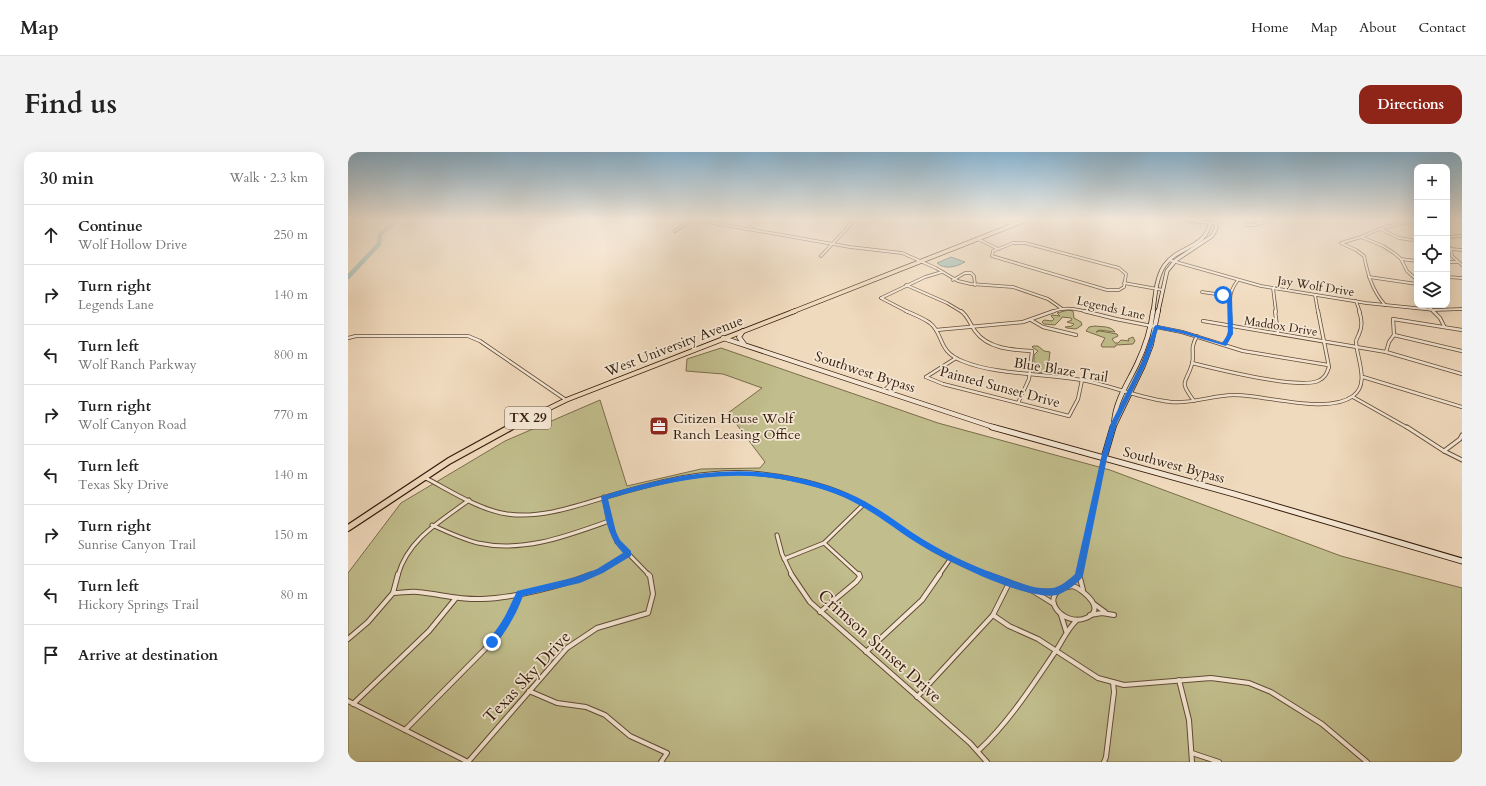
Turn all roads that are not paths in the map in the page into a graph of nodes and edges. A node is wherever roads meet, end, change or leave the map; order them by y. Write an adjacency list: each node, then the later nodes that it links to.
1 (829, 248): 12 (street)
2 (874, 248): 15 (street)
3 (954, 248): 15 (main road, West University Avenue / TX 29)
4 (1045, 248): 28 (street)
5 (1187, 248): 14 (street)
6 (1195, 248): 17 (street)
7 (1353, 248): 23 (street)
8 (1386, 248): 13 (street)
9 (998, 249): 28 (street)
10 (1451, 249): 11 (street); 19 (street)
11 (1462, 250)
12 (821, 256)
13 (1401, 259): 16 (street); 22 (street)
14 (1169, 260): 17 (street, Jay Wolf Drive); 33 (street)
15 (922, 261): 21 (street); 50 (main road, West University Avenue / TX 29)
16 (1414, 261)
17 (1174, 262): 27 (street, Jay Wolf Drive); 34 (street)
18 (1450, 262): 19 (street)
19 (1458, 262): 20 (street)
20 (1462, 265)
21 (942, 272): 26 (street); 31 (street)
22 (1412, 276)
23 (1369, 277): 29 (street); 39 (street)
24 (1450, 277): 25 (street)
25 (1462, 278)
26 (953, 280): 30 (street); 30 (street)
27 (1238, 280): 32 (street, Jay Wolf Drive); 37 (street)
28 (1124, 283): 33 (street)
29 (1414, 284)
30 (975, 285): 40 (street)
31 (906, 286): 45 (street); 51 (street, Blue Blaze Trail)
32 (1273, 288): 36 (street, Jay Wolf Drive); 53 (street)
33 (1158, 289): 34 (street); 46 (street)
34 (1163, 290): 49 (street)
35 (1202, 292): 37 (street)
36 (1315, 295): 38 (street, Jay Wolf Drive); 59 (street)
37 (1230, 296): 47 (street)
38 (1356, 302): 39 (street, Jay Wolf Drive); 62 (street)
39 (1385, 305): 42 (street, Jay Wolf Drive)
40 (1061, 308): 43 (street, Legends Lane); 46 (street, Legends Lane)
41 (1462, 309): 42 (street, Jay Wolf Drive)
42 (1432, 310): 48 (street)
43 (1031, 320): 45 (street, Legends Lane); 54 (street)
44 (1203, 321): 47 (street, Maddox Drive)
45 (974, 326): 51 (street, Legends Lane); 68 (street)
46 (1151, 326): 49 (street, Legends Lane); 72 (street)
47 (1231, 326): 53 (street, Maddox Drive); 61 (street)
48 (1444, 326): 52 (street); 55 (street)
49 (1156, 327): 56 (street, Legends Lane); 73 (street)
50 (745, 330): 58 (main road, West University Avenue / TX 29); 60 (street)
51 (936, 330): 65 (street, Blue Blaze Trail)
52 (1462, 330)
53 (1278, 334): 59 (street, Maddox Drive)
54 (1076, 335)
55 (1394, 335): 63 (street); 64 (street)
56 (1197, 336): 61 (street, Legends Lane); 66 (street)
57 (348, 338): 75 (street)
58 (723, 338): 60 (street, Southwest Bypass); 75 (main road, West University Avenue / TX 29)
59 (1324, 342): 62 (street, Maddox Drive); 67 (street)
60 (744, 344): 82 (street, Southwest Bypass)
61 (1224, 345): 67 (street, Legends Lane)
62 (1357, 348): 64 (street, Maddox Drive); 70 (street)
63 (1462, 351)
64 (1386, 352): 69 (street, Maddox Drive)
65 (956, 358): 68 (street, Blue Blaze Trail); 77 (street, Painted Sunset Drive)
66 (1192, 363): 67 (street); 76 (street)
67 (1328, 365)
68 (1029, 374): 71 (street, Blue Blaze Trail); 77 (street)
69 (1462, 374)
70 (1363, 377): 74 (street); 78 (street)
71 (1082, 380): 72 (street, Blue Blaze Trail); 77 (street, Painted Sunset Drive)
72 (1123, 390): 73 (street, Blue Blaze Trail); 79 (street)
73 (1130, 392): 76 (street, Blue Blaze Trail); 79 (street)
74 (1353, 396): 76 (street, Blue Blaze Trail); 81 (street)
75 (566, 400): 84 (main road, West University Avenue / TX 29)
76 (1194, 401)
77 (1018, 403)
78 (1462, 407)
79 (1114, 423): 82 (street)
80 (1462, 435): 81 (street)
81 (1444, 451): 83 (street)
82 (1104, 458): 96 (street, Southwest Bypass); 97 (street)
83 (1462, 460)
84 (424, 477): 86 (street); 90 (main road, West University Avenue / TX 29)
85 (604, 497): 86 (street); 87 (street); 88 (street, Texas Sky Drive)
86 (469, 500): 89 (street)
87 (864, 504): 92 (street); 94 (street)
88 (609, 521): 89 (street); 93 (street, Texas Sky Drive)
89 (432, 525): 103 (street)
90 (348, 528)
91 (777, 535): 95 (street, Crimson Sunset Drive)
92 (824, 543): 95 (street); 108 (street)
93 (628, 553): 104 (street); 121 (street, Texas Sky Drive)
94 (951, 558): 98 (street); 117 (street)
95 (784, 559): 108 (street, Crimson Sunset Drive)
96 (1462, 561)
97 (1079, 576): 99 (street); 100 (street)
98 (1009, 582): 101 (street); 111 (street)
99 (1068, 586): 100 (street); 102 (street)
100 (1083, 590): 106 (street)
101 (1033, 591): 102 (street); 107 (street)
102 (1056, 592): 107 (street)
103 (393, 593): 105 (street); 116 (street)
104 (520, 594): 105 (street); 125 (street)
105 (456, 598): 124 (street)
106 (1093, 603): 109 (street); 112 (street)
107 (1054, 604): 110 (street)
108 (820, 612): 117 (street, Crimson Sunset Drive)
109 (1107, 613): 112 (street); 113 (street)
110 (1061, 614): 114 (street); 115 (street)
111 (994, 615): 118 (street); 122 (street)
112 (1090, 615): 114 (street)
113 (1114, 616)
114 (1077, 620): 115 (street)
115 (1066, 630): 118 (street)
116 (348, 639)
117 (866, 652): 122 (street, Crimson Sunset Drive)
118 (1056, 652): 120 (street); 126 (street)
119 (1179, 680): 120 (street); 127 (street); 134 (street)
120 (1113, 682): 131 (street)
121 (529, 691): 128 (street, Texas Sky Drive); 129 (street)
122 (918, 697): 126 (street, Crimson Sunset Drive)
123 (348, 701): 124 (street)
124 (353, 704): 125 (street)
125 (405, 730): 128 (street)
126 (978, 752): 130 (street, Crimson Sunset Drive)
127 (1192, 753): 132 (street); 133 (street)
128 (468, 762)
129 (661, 762)
130 (988, 762)
131 (1104, 762)
132 (1192, 762)
133 (1219, 762)
134 (1366, 762)

